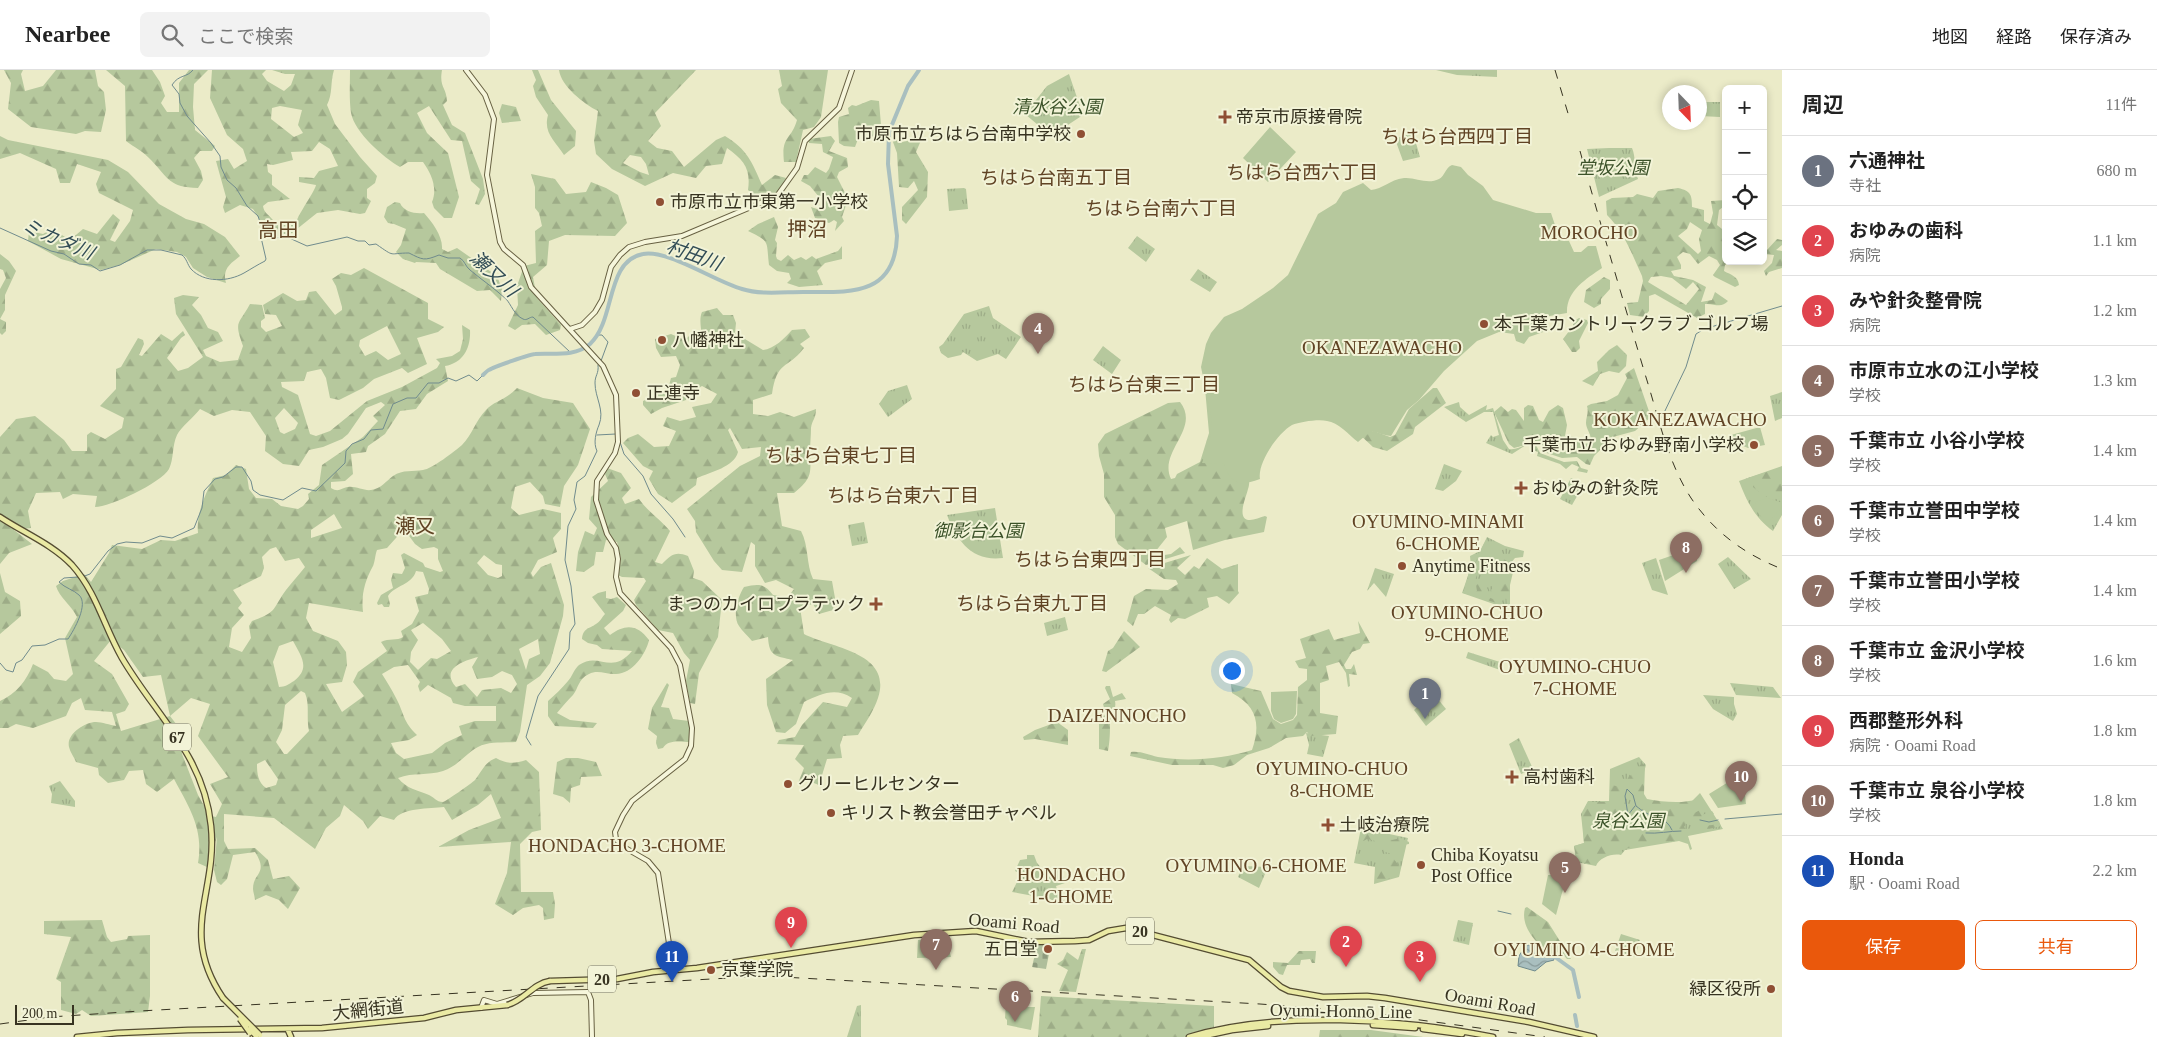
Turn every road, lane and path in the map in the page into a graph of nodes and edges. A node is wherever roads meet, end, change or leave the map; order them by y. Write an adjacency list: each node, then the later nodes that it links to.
1 (466, 70): 3 (main road)
2 (852, 70): 3 (main road)
3 (570, 329): 5 (main road)
4 (0, 517): 6 (main road, 67)
5 (673, 969): 7 (main road, 大網街道 / 20, bridge); 17 (main road, Ooami Road / 20)
6 (223, 998): 9 (main road, bridge); 9 (main road, 67, bridge)
7 (481, 1008): 8 (main road, 大網街道 / 20); 12 (main road)
8 (288, 1030): 10 (main road, 大網街道 / 20); 11 (main road)
9 (257, 1036)
10 (76, 1037)
11 (290, 1037)
12 (592, 1037)
13 (1189, 1037): 16 (main road, Oyumi-Honnō Line)
14 (1200, 1037): 15 (main road, Oyumi-Honnō Line)
15 (1481, 1037)
16 (1493, 1037)
17 (1594, 1037)

